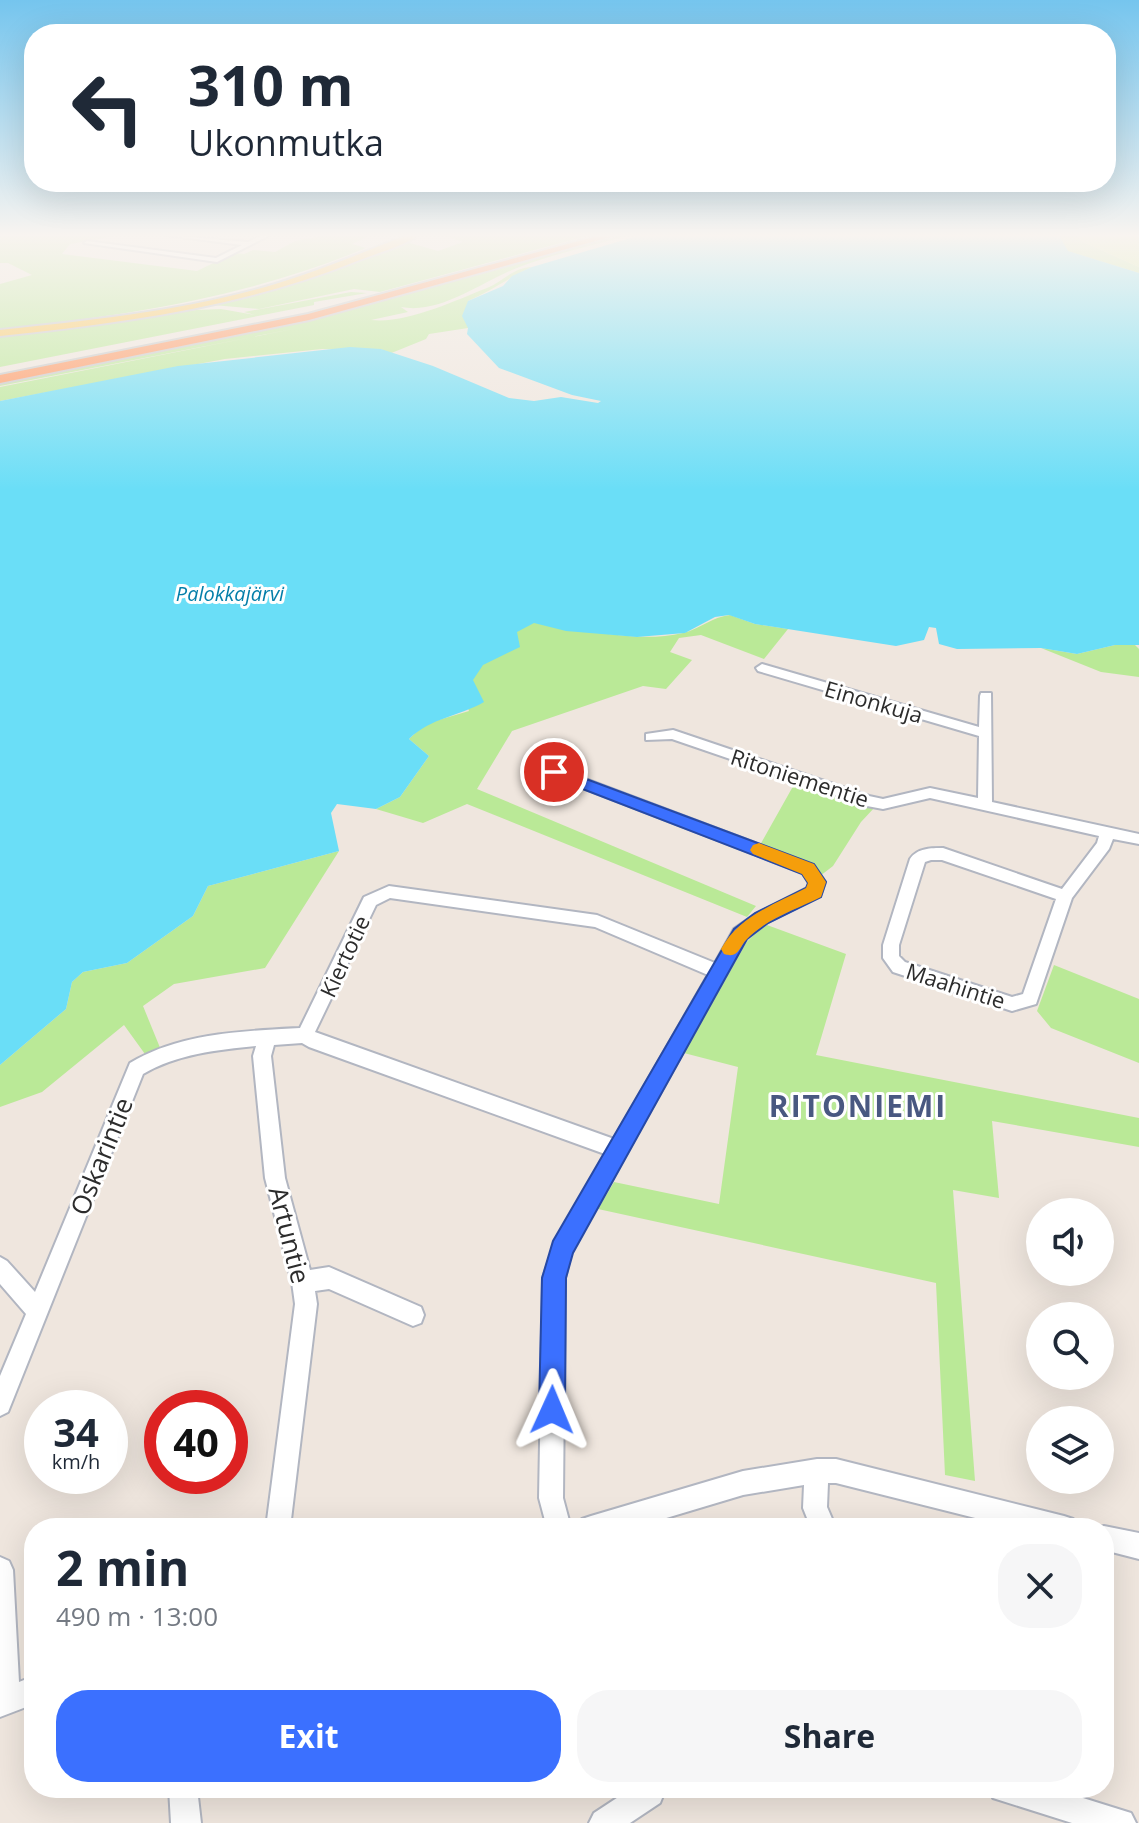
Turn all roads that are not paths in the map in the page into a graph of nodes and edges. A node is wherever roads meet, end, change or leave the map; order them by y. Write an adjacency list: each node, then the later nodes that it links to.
1 (117, 320): 4 (main road)
2 (276, 320): 5 (highway)
3 (293, 320): 5 (highway)
4 (0, 333)
5 (0, 377)
6 (762, 668): 8 (street, Einonkuja)
7 (986, 696): 8 (street)
8 (986, 734): 11 (street)
9 (651, 737): 11 (street, Ritoniementie)
10 (554, 772): 15 (street)
11 (985, 805): 12 (street, Ritoniementie)
12 (1107, 833): 13 (street, Ritoniementie); 14 (street, Maahintie)
13 (1139, 839)
14 (1065, 896): 14 (street, Maahintie)
15 (717, 971): 16 (street, Kiertotie); 18 (street)
16 (305, 1035): 17 (street, Oskarintie); 18 (street)
17 (267, 1038): 20 (street, Artuntie); 21 (street, Oskarintie)
18 (618, 1150): 26 (street)
19 (0, 1268): 21 (street)
20 (303, 1282): 22 (street); 25 (street, Artuntie)
21 (39, 1313): 23 (street, Oskarintie)
22 (413, 1315)
23 (0, 1404)
24 (817, 1471): 27 (street); 28 (street); 29 (street)
25 (279, 1518)
26 (556, 1518)
27 (625, 1518)
28 (820, 1518)
29 (1024, 1518)
30 (1114, 1540): 31 (street)
31 (1139, 1546)
32 (0, 1570): 34 (street)
33 (24, 1693): 34 (street)
34 (3, 1700)
35 (184, 1798): 38 (street)
36 (642, 1798): 39 (street)
37 (1037, 1798): 40 (street)
38 (186, 1823)
39 (604, 1823)
40 (1121, 1823)

